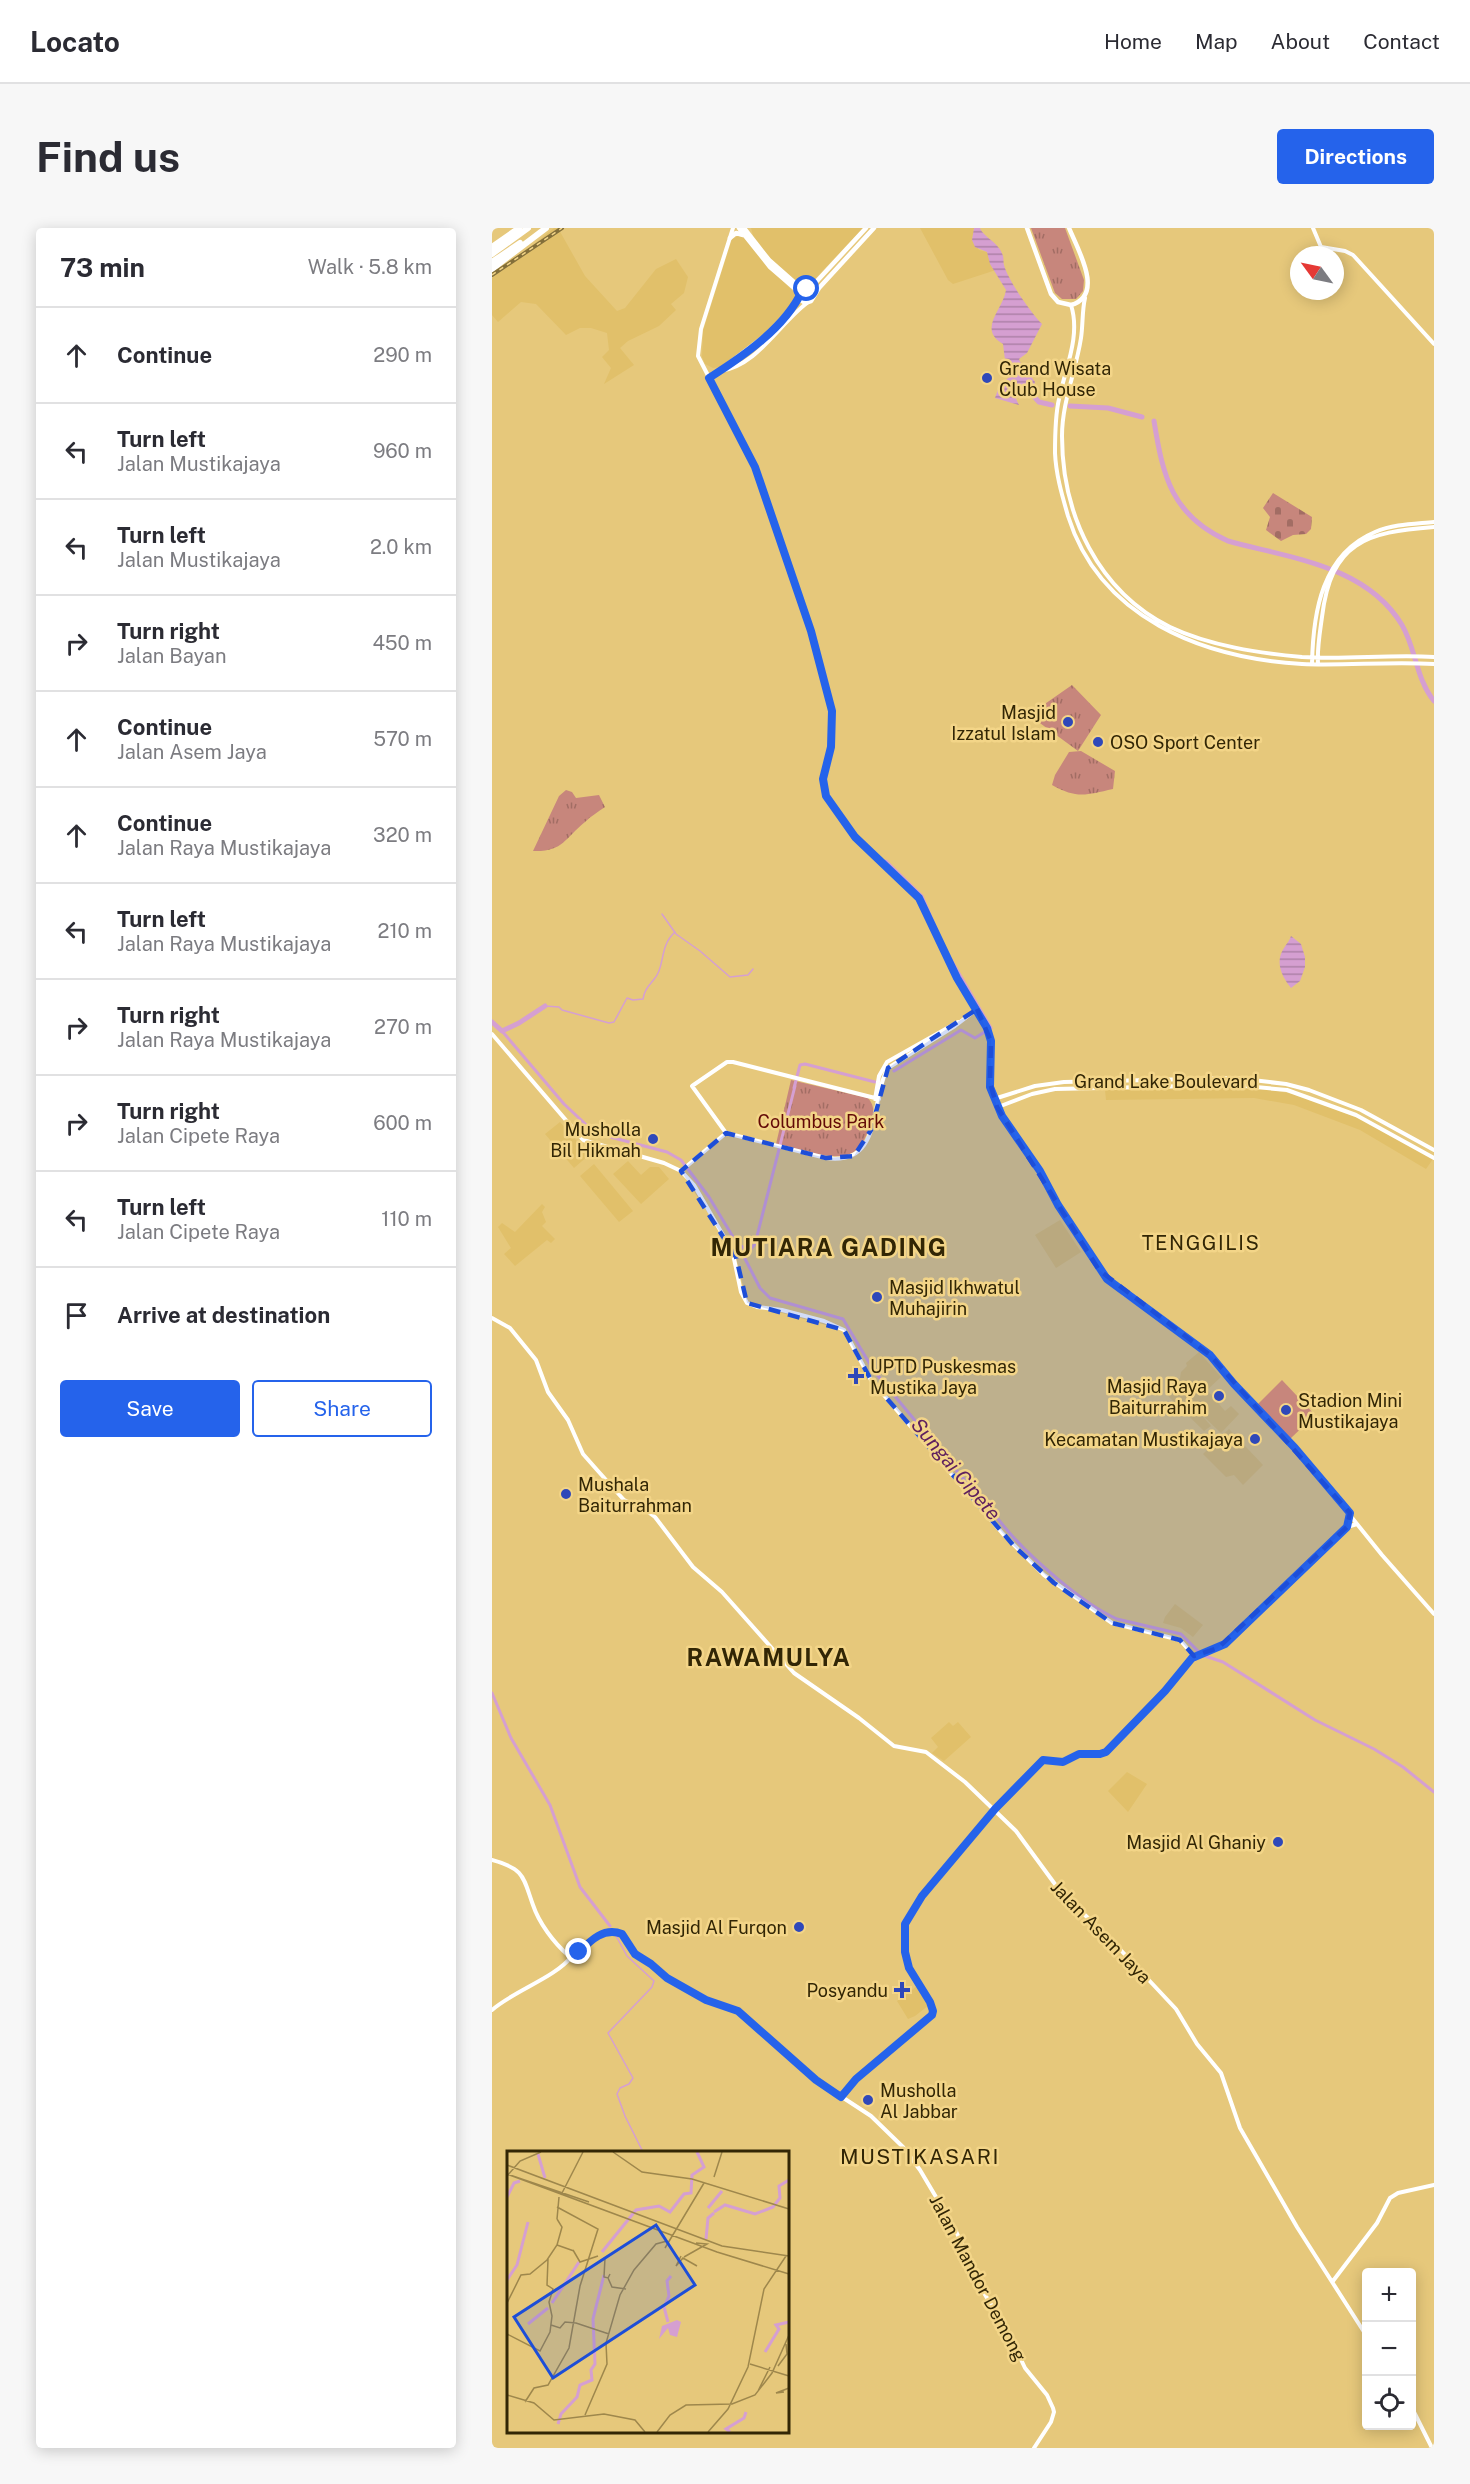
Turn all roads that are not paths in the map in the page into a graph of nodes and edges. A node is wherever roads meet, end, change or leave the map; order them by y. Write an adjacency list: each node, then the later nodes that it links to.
1 (520, 228): 14 (highway)
2 (528, 228): 15 (highway)
3 (545, 228): 17 (highway); 18 (highway)
4 (733, 228): 13 (main road)
5 (739, 228): 12 (main road)
6 (744, 228): 19 (main road)
7 (866, 228): 16 (main road)
8 (874, 228): 16 (main road)
9 (1027, 228): 25 (main road)
10 (1070, 228): 21 (main road)
11 (1313, 228): 29 (main road)
12 (743, 235): 13 (main road); 19 (main road)
13 (730, 238): 31 (main road)
14 (492, 248)
15 (492, 254)
16 (845, 254): 19 (main road); 20 (main road)
17 (492, 262)
18 (492, 269)
19 (803, 293): 20 (main road); 22 (main road); 23 (main road)
20 (813, 295): 22 (main road)
21 (1085, 298): 25 (main road); 26 (main road)
22 (807, 303): 24 (main road)
23 (796, 304): 24 (main road); 27 (main road)
24 (801, 308): 28 (main road)
25 (1072, 308): 26 (main road); 37 (main road)
26 (1083, 309): 34 (main road)
27 (770, 332): 28 (main road); 30 (main road)
28 (774, 336): 30 (main road)
29 (1434, 344)
30 (720, 371): 31 (main road)
31 (709, 378): 39 (main road)
32 (1434, 524): 33 (main road); 33 (main road)
33 (1335, 565): 34 (main road)
34 (1315, 657): 35 (main road); 36 (main road); 37 (main road)
35 (1434, 657)
36 (1318, 663): 37 (main road); 38 (main road)
37 (1312, 664)
38 (1434, 664)
39 (977, 1009): 44 (main road); 45 (main road)
40 (492, 1034): 53 (main road)
41 (1030, 1088): 42 (main road); 43 (main road, Grand Lake Boulevard); 45 (main road, Grand Lake Boulevard)
42 (1032, 1094): 46 (main road, Grand Lake Boulevard); 47 (main road, Grand Lake Boulevard)
43 (1326, 1096): 46 (main road); 48 (main road, Grand Lake Boulevard)
44 (877, 1098): 49 (main road); 49 (main road)
45 (994, 1099): 47 (main road)
46 (1324, 1102): 50 (main road, Grand Lake Boulevard)
47 (997, 1107): 55 (main road)
48 (1402, 1131): 50 (main road); 51 (main road, Grand Lake Boulevard)
49 (726, 1134): 53 (main road)
50 (1399, 1138): 52 (main road, Grand Lake Boulevard)
51 (1434, 1150)
52 (1434, 1158)
53 (682, 1170): 59 (main road)
54 (492, 1318): 60 (main road, Jalan Asem Jaya)
55 (1350, 1513): 56 (main road); 57 (main road)
56 (1357, 1524): 57 (main road); 58 (main road)
57 (1347, 1527): 59 (main road)
58 (1434, 1614)
59 (1196, 1655): 60 (main road)
60 (995, 1807): 64 (main road); 66 (main road, Jalan Asem Jaya)
61 (492, 1860): 62 (main road)
62 (572, 1956): 63 (main road); 64 (main road, Jalan Mandor Demong)
63 (492, 2010)
64 (841, 2097): 69 (main road, Jalan Mandor Demong)
65 (1434, 2185): 66 (main road)
66 (1334, 2282): 67 (main road, Jalan Asem Jaya)
67 (1362, 2328)
68 (1416, 2416): 70 (main road)
69 (1034, 2448)
70 (1432, 2448)

